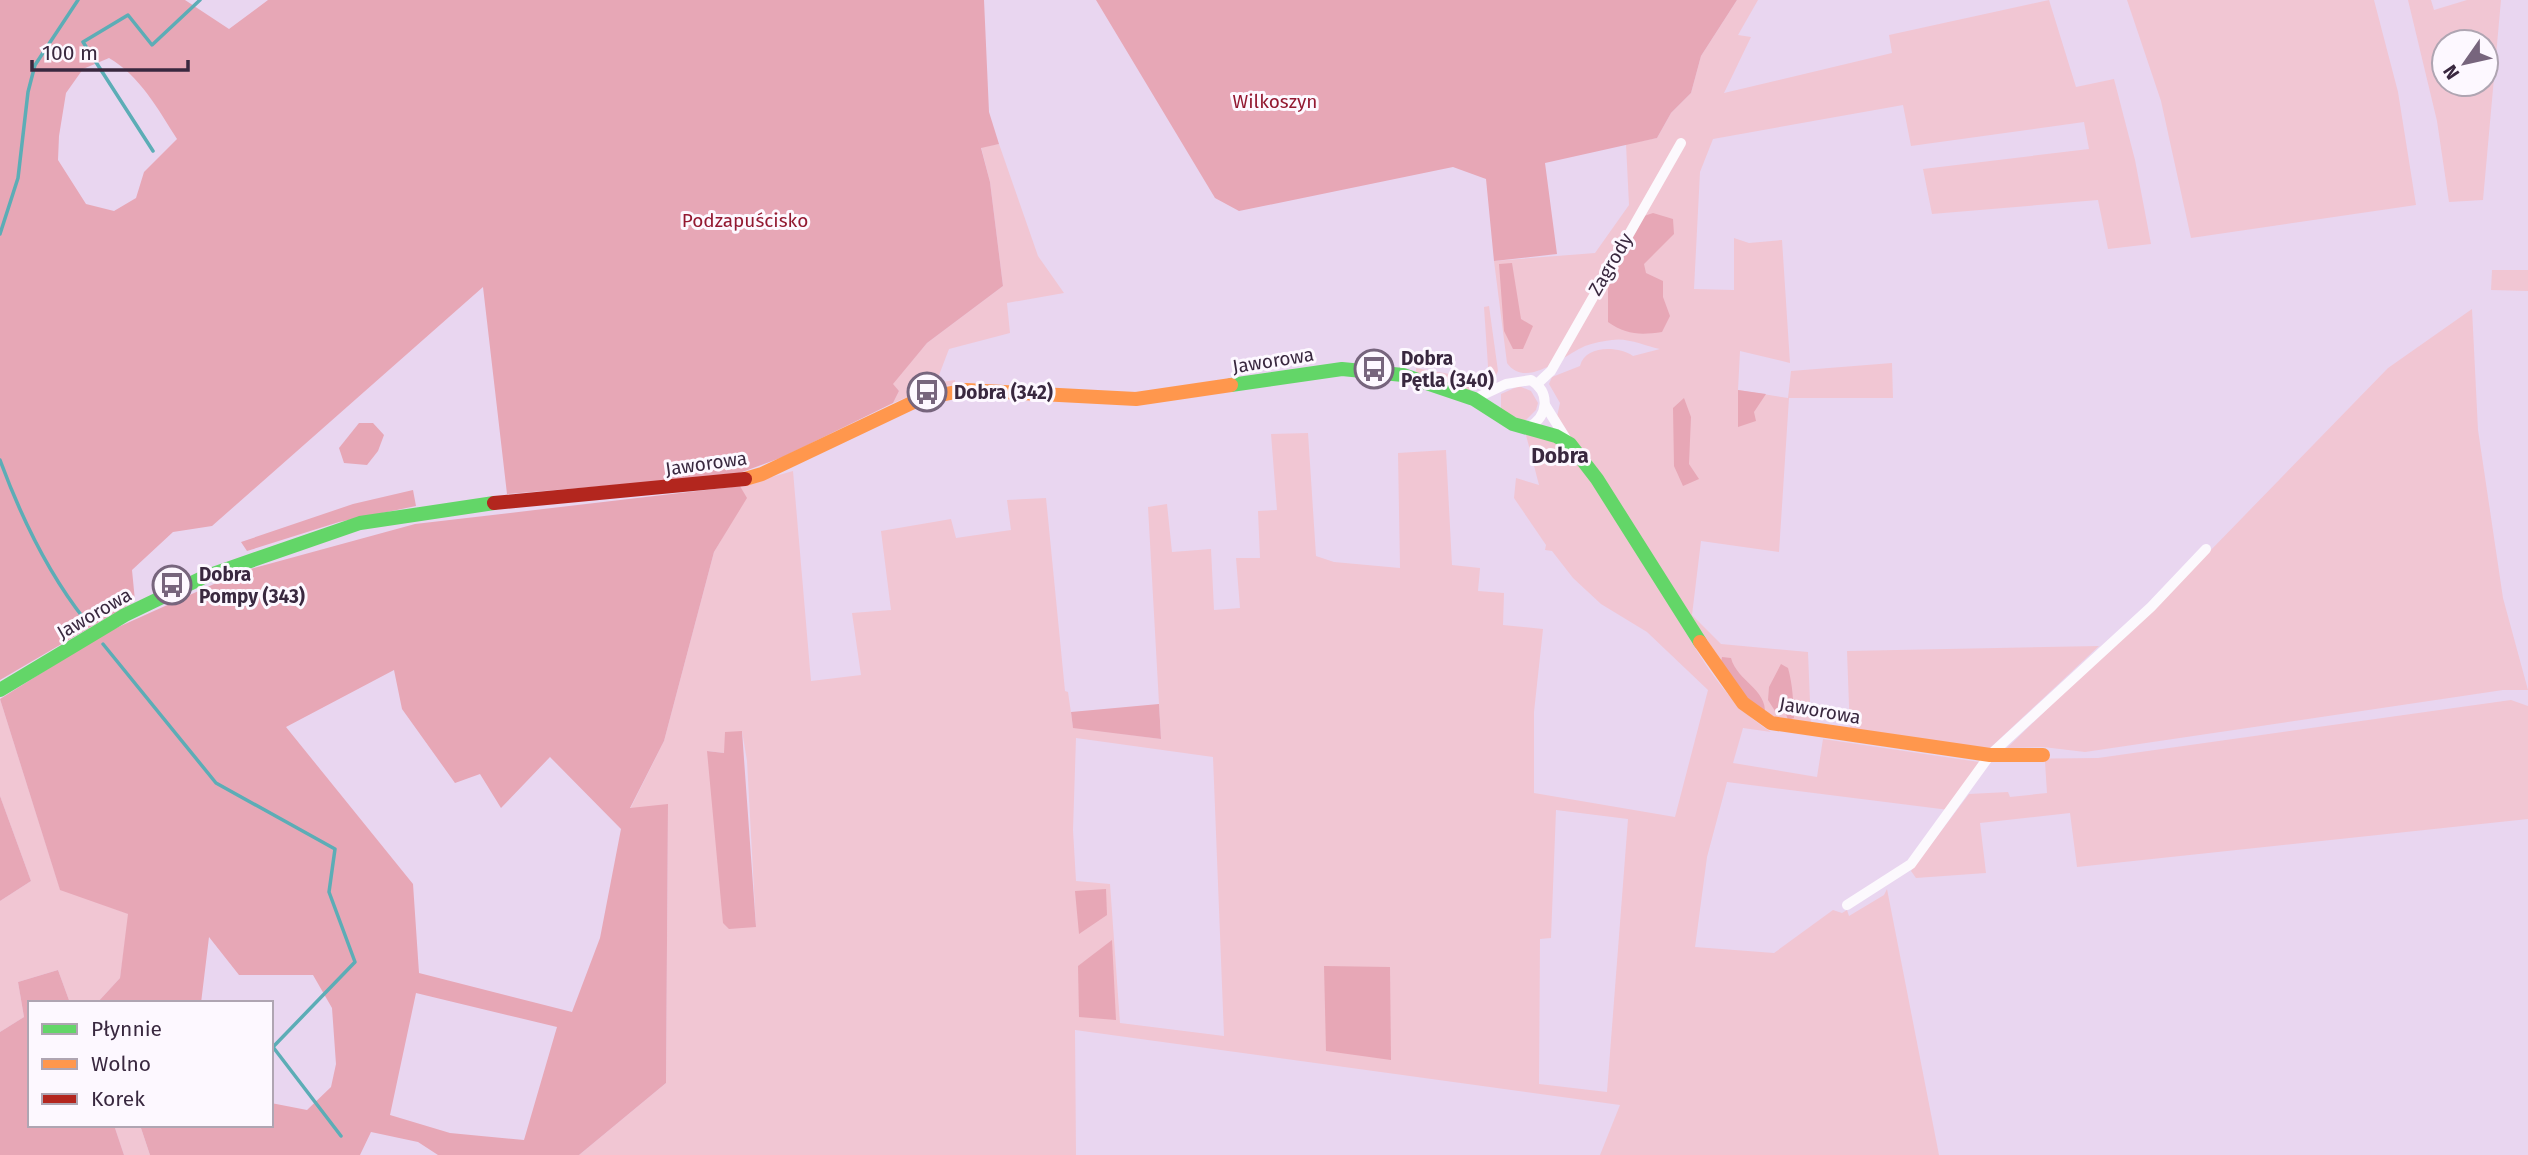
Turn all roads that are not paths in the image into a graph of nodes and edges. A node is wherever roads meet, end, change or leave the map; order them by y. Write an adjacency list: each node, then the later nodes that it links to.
1 (1681, 143): 2 (street, Zagrody)
2 (1537, 384): 3 (street); 4 (street)
3 (1474, 399): 5 (street, Jaworowa); 8 (street, Jaworowa)
4 (1545, 405): 5 (street); 6 (street)
5 (1528, 427): 6 (street, Jaworowa)
6 (1570, 444): 9 (street, Jaworowa)
7 (2206, 549): 9 (street)
8 (0, 690)
9 (1990, 755): 10 (street, Jaworowa); 11 (street)
10 (2043, 755)
11 (1847, 905)

